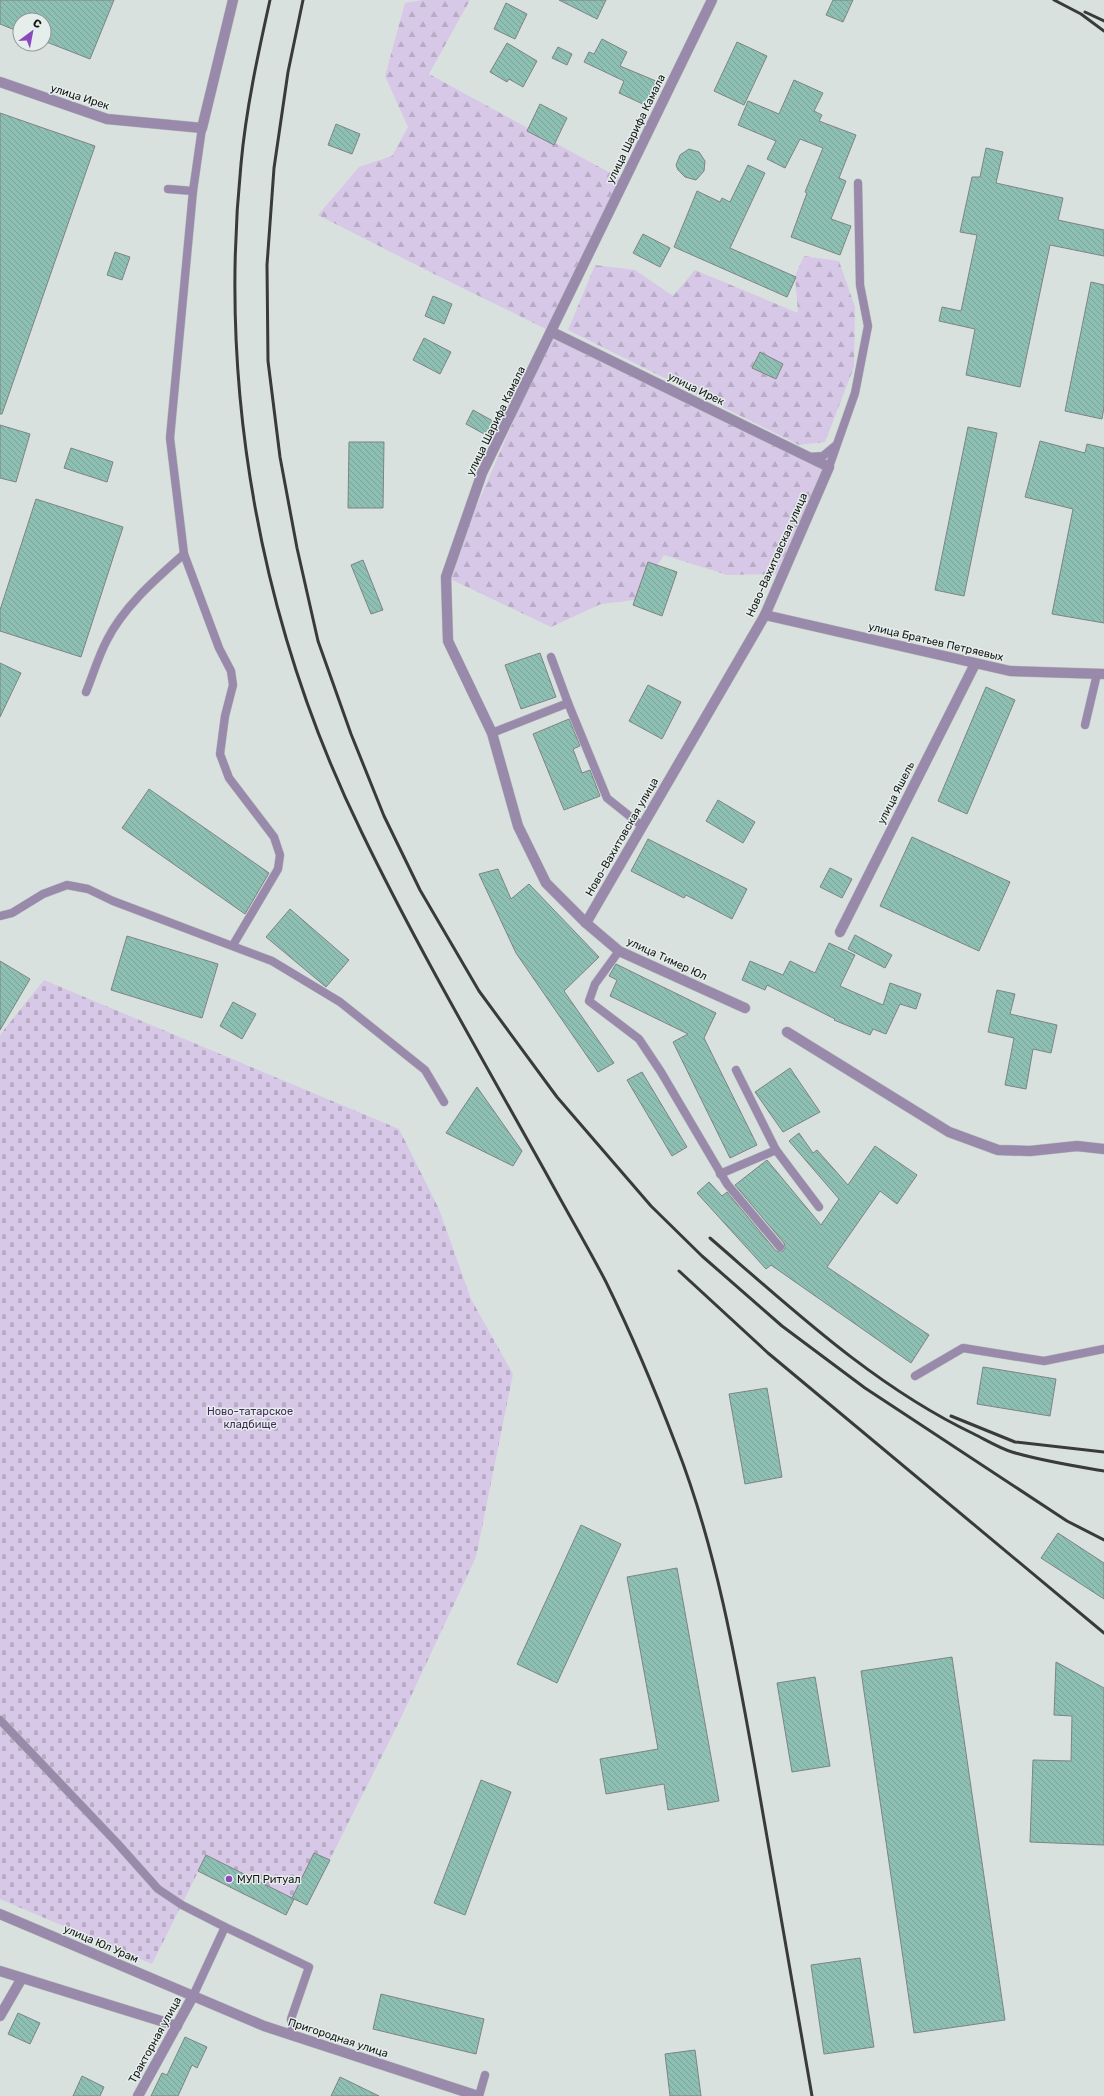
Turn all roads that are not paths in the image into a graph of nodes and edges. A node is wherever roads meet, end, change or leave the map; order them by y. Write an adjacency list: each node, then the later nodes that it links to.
1 (233, 0): 4 (street)
2 (712, 0): 8 (street, улица Шарифа Камала)
3 (0, 82): 4 (street, улица Ирек)
4 (202, 128): 7 (lane)
5 (858, 183): 9 (lane, Ново-Вахитовская улица)
6 (168, 189): 7 (lane)
7 (194, 191): 12 (lane)
8 (552, 332): 10 (street, улица Ирек); 20 (street, улица Шарифа Камала)
9 (836, 445): 10 (lane); 11 (lane, Ново-Вахитовская улица)
10 (808, 457): 11 (street, улица Ирек)
11 (829, 467): 13 (street, Ново-Вахитовская улица)
12 (184, 554): 17 (lane); 25 (lane)
13 (765, 615): 15 (street, улица Братьев Петряевых); 21 (street, Ново-Вахитовская улица)
14 (551, 657): 18 (lane)
15 (974, 664): 16 (street, улица Братьев Петряевых); 24 (street, улица Яшель)
16 (1101, 674): 19 (lane)
17 (86, 692)
18 (568, 703): 20 (lane); 21 (lane)
19 (1085, 725)
20 (492, 733): 23 (street, улица Шарифа Камала)
21 (642, 826): 23 (street, Ново-Вахитовская улица)
22 (0, 916): 25 (lane)
23 (586, 923): 26 (street, улица Тимер Юл)
24 (840, 932)
25 (232, 945): 30 (lane)
26 (619, 951): 27 (street, улица Тимер Юл); 33 (lane)
27 (745, 1008)
28 (787, 1032): 31 (street)
29 (736, 1070): 32 (lane)
30 (444, 1102)
31 (1104, 1149)
32 (776, 1150): 33 (lane); 34 (lane)
33 (720, 1174): 35 (lane)
34 (819, 1208)
35 (780, 1247)
36 (1104, 1350): 37 (lane)
37 (915, 1376)
38 (0, 1720): 40 (lane)
39 (0, 1914): 43 (street, улица Юл Урам)
40 (225, 1927): 43 (lane); 46 (lane)
41 (0, 1971): 42 (street)
42 (22, 1978): 44 (street); 45 (street)
43 (193, 1996): 45 (street, Тракторная улица); 46 (street, Пригородная улица)
44 (0, 2016)
45 (177, 2026): 48 (street, Тракторная улица)
46 (293, 2036): 49 (street, Пригородная улица)
47 (485, 2075): 49 (lane)
48 (138, 2096)
49 (478, 2096)

